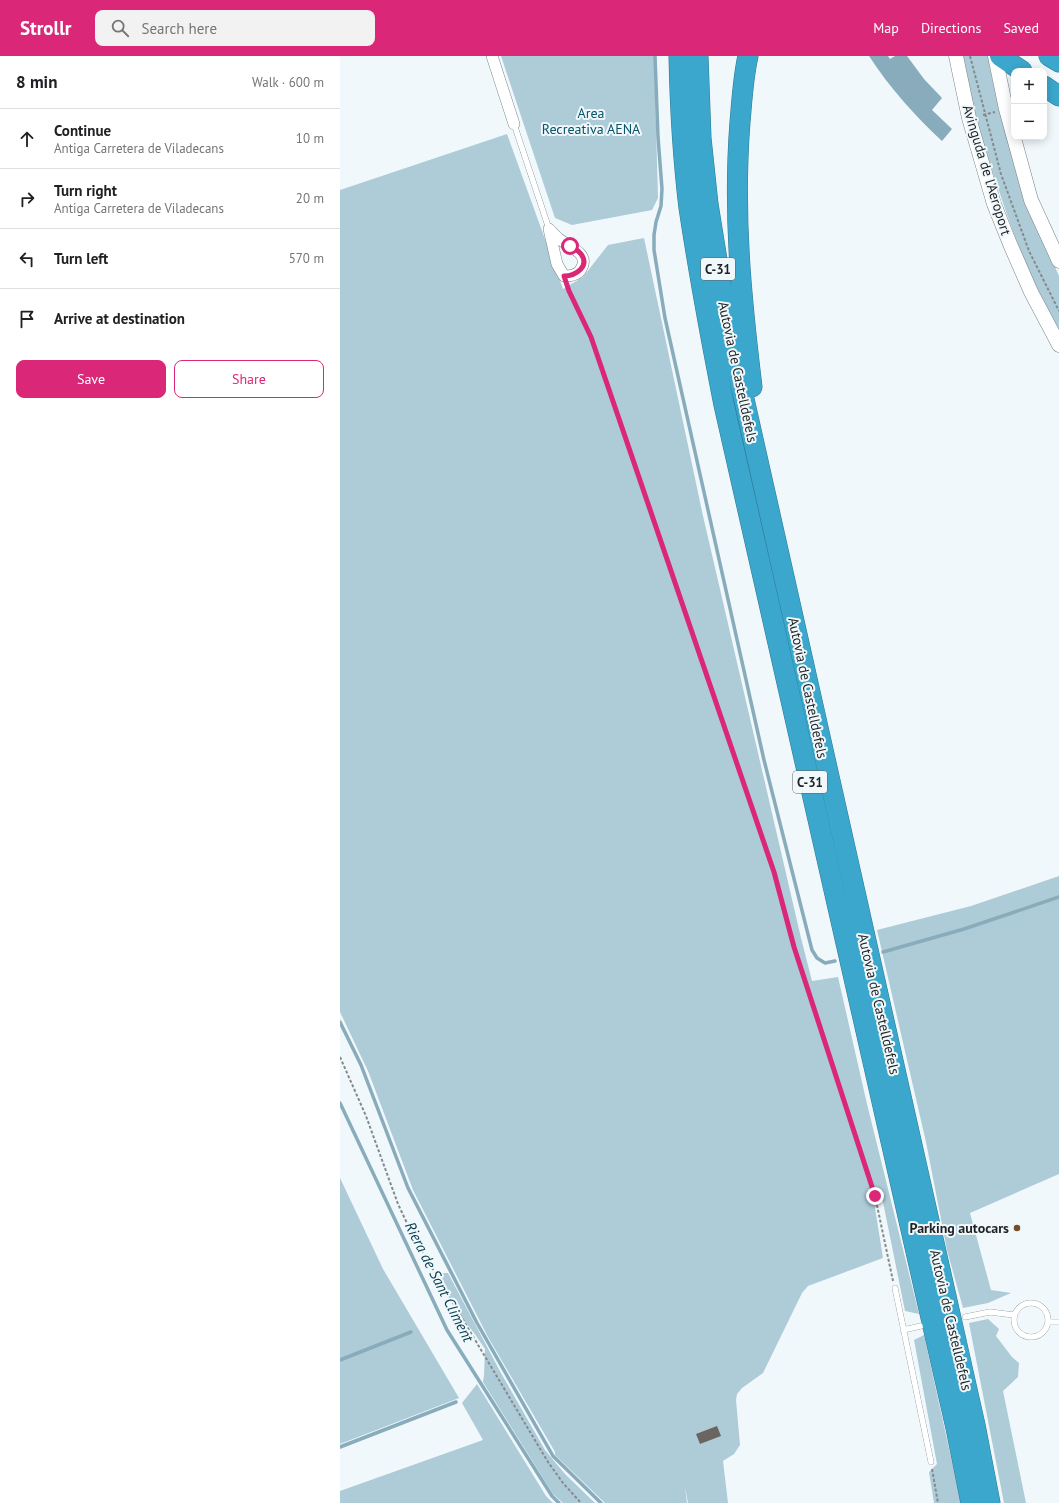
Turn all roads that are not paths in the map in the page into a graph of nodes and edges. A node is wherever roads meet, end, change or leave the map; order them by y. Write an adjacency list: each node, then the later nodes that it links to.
1 (492, 56): 13 (street)
2 (679, 56): 26 (highway, Autovia de Castelldefels / C-31)
3 (698, 56): 17 (highway, Autovia de Castelldefels / C-31)
4 (748, 56): 17 (highway)
5 (956, 56): 16 (street, Avinguda de l'Aeroport)
6 (995, 56): 15 (street)
7 (1000, 56): 10 (highway)
8 (1049, 56): 9 (highway)
9 (1059, 62)
10 (1018, 68)
11 (1047, 88): 12 (highway)
12 (1059, 96)
13 (514, 124): 14 (lane)
14 (549, 229): 14 (street)
15 (1059, 261)
16 (1059, 345)
17 (762, 478): 27 (highway, Autovia de Castelldefels / C-31)
18 (895, 1288): 24 (lane)
19 (1014, 1315): 20 (lane); 21 (lane); 21 (lane)
20 (965, 1317)
21 (1048, 1322): 22 (lane)
22 (1059, 1322)
23 (921, 1326): 24 (lane)
24 (903, 1330): 25 (lane)
25 (931, 1462)
26 (971, 1503)
27 (990, 1503)

